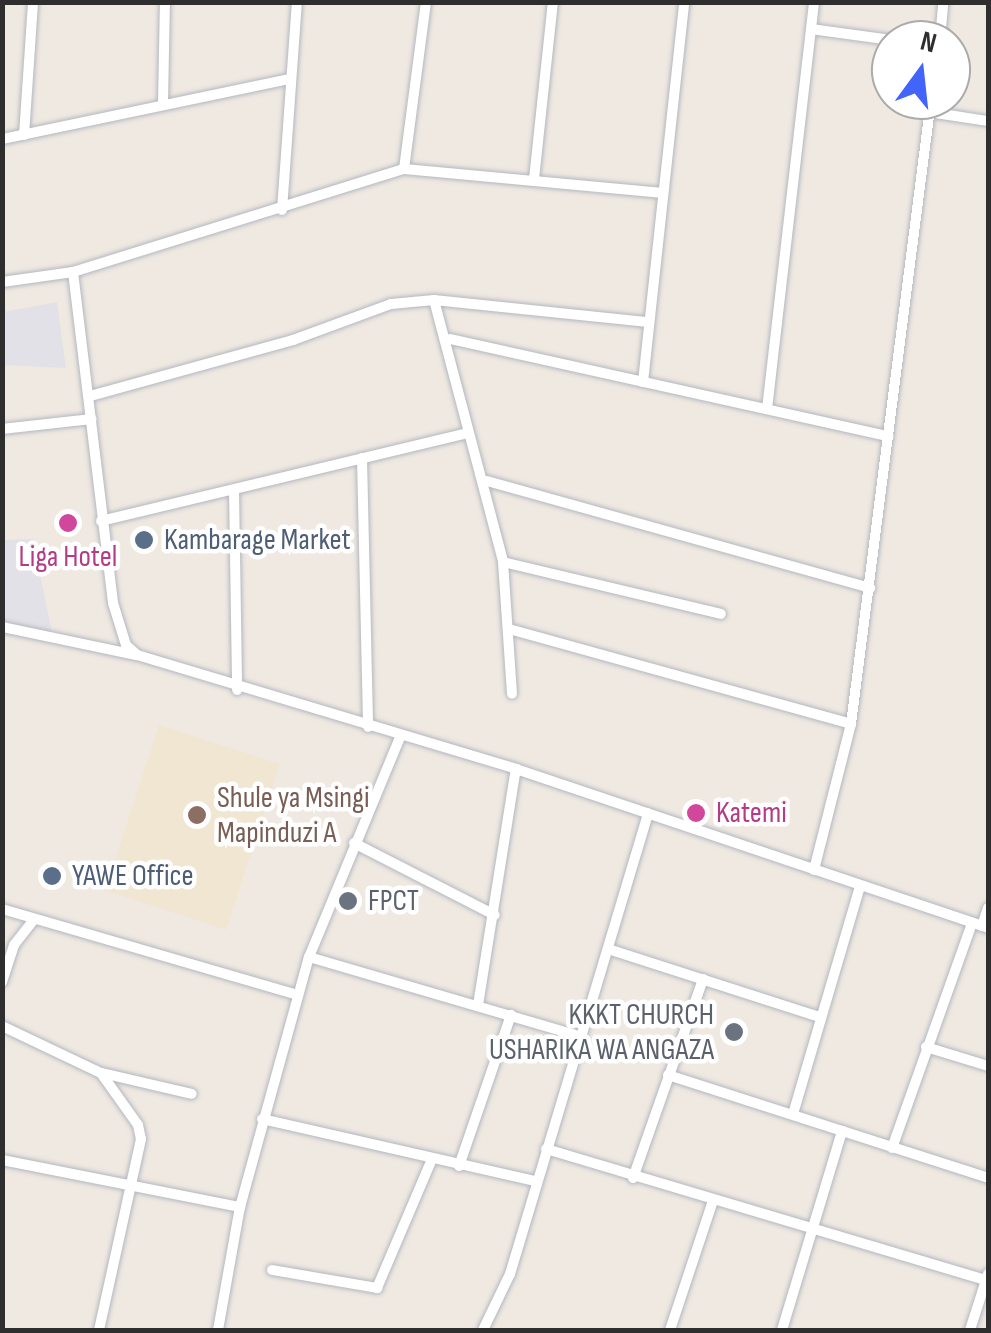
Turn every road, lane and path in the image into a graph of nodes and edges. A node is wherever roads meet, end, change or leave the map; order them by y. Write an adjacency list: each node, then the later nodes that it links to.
1 (33, 2): 13 (street)
2 (165, 2): 11 (street)
3 (297, 2): 10 (street)
4 (426, 2): 15 (street)
5 (554, 2): 16 (street)
6 (684, 2): 17 (street)
7 (814, 2): 8 (street)
8 (811, 30): 9 (street); 26 (street)
9 (871, 38)
10 (290, 79): 11 (street); 18 (street)
11 (162, 103): 13 (street)
12 (928, 120): 30 (street)
13 (24, 135): 14 (street)
14 (2, 139)
15 (404, 169): 16 (street); 18 (street)
16 (534, 180): 17 (street)
17 (661, 193): 22 (street)
18 (282, 210): 19 (street)
19 (73, 272): 20 (street); 25 (street)
20 (2, 282)
21 (434, 300): 22 (street); 23 (street); 25 (street)
22 (646, 322): 24 (street)
23 (450, 340): 24 (street); 29 (street)
24 (642, 382): 26 (street)
25 (90, 396): 27 (street)
26 (767, 408): 30 (street)
27 (91, 419): 28 (street); 34 (street)
28 (2, 429)
29 (467, 433): 31 (street); 32 (street)
30 (888, 436): 36 (street)
31 (362, 458): 33 (street); 44 (street)
32 (487, 481): 35 (street); 36 (street)
33 (234, 490): 34 (street); 41 (street)
34 (102, 521): 40 (street)
35 (503, 562): 37 (street); 39 (street)
36 (870, 588): 43 (street)
37 (721, 614)
38 (2, 626): 40 (street)
39 (509, 629): 42 (street); 43 (street)
40 (137, 655): 41 (street)
41 (237, 690): 44 (street)
42 (512, 694)
43 (851, 724): 49 (street)
44 (368, 727): 45 (street)
45 (401, 735): 46 (street); 48 (street)
46 (516, 769): 47 (street); 53 (street)
47 (648, 813): 49 (street); 56 (street)
48 (354, 843): 53 (street); 57 (street)
49 (814, 870): 50 (street)
50 (860, 886): 55 (street); 63 (street)
51 (988, 908): 55 (street)
52 (2, 909): 54 (street)
53 (496, 914): 61 (street)
54 (34, 918): 59 (street); 60 (street)
55 (981, 926): 66 (street)
56 (608, 948): 58 (street); 65 (street)
57 (309, 957): 60 (street); 61 (street)
58 (703, 979): 63 (street); 69 (street)
59 (2, 982)
60 (298, 995): 72 (street)
61 (478, 1006): 62 (street)
62 (511, 1016): 65 (street); 78 (street)
63 (820, 1017): 71 (street)
64 (2, 1026): 68 (street)
65 (582, 1037): 75 (street)
66 (926, 1047): 67 (street); 74 (street)
67 (988, 1066)
68 (101, 1073): 70 (street); 82 (street)
69 (668, 1075): 71 (street); 79 (street)
70 (192, 1094)
71 (793, 1114): 73 (street)
72 (262, 1119): 76 (street); 84 (street)
73 (842, 1131): 74 (street); 85 (street)
74 (892, 1148): 80 (street)
75 (546, 1149): 79 (street); 81 (street)
76 (432, 1159): 78 (street); 86 (street)
77 (2, 1160): 82 (street)
78 (459, 1166): 81 (street)
79 (634, 1178): 83 (street)
80 (988, 1178)
81 (536, 1181): 90 (street)
82 (130, 1183): 84 (street); 88 (street)
83 (712, 1201): 85 (street); 91 (street)
84 (240, 1207): 89 (street)
85 (810, 1228): 87 (street); 92 (street)
86 (272, 1270)
87 (988, 1278): 93 (street)
88 (99, 1330)
89 (218, 1330)
90 (484, 1330)
91 (670, 1330)
92 (782, 1330)
93 (970, 1330)

